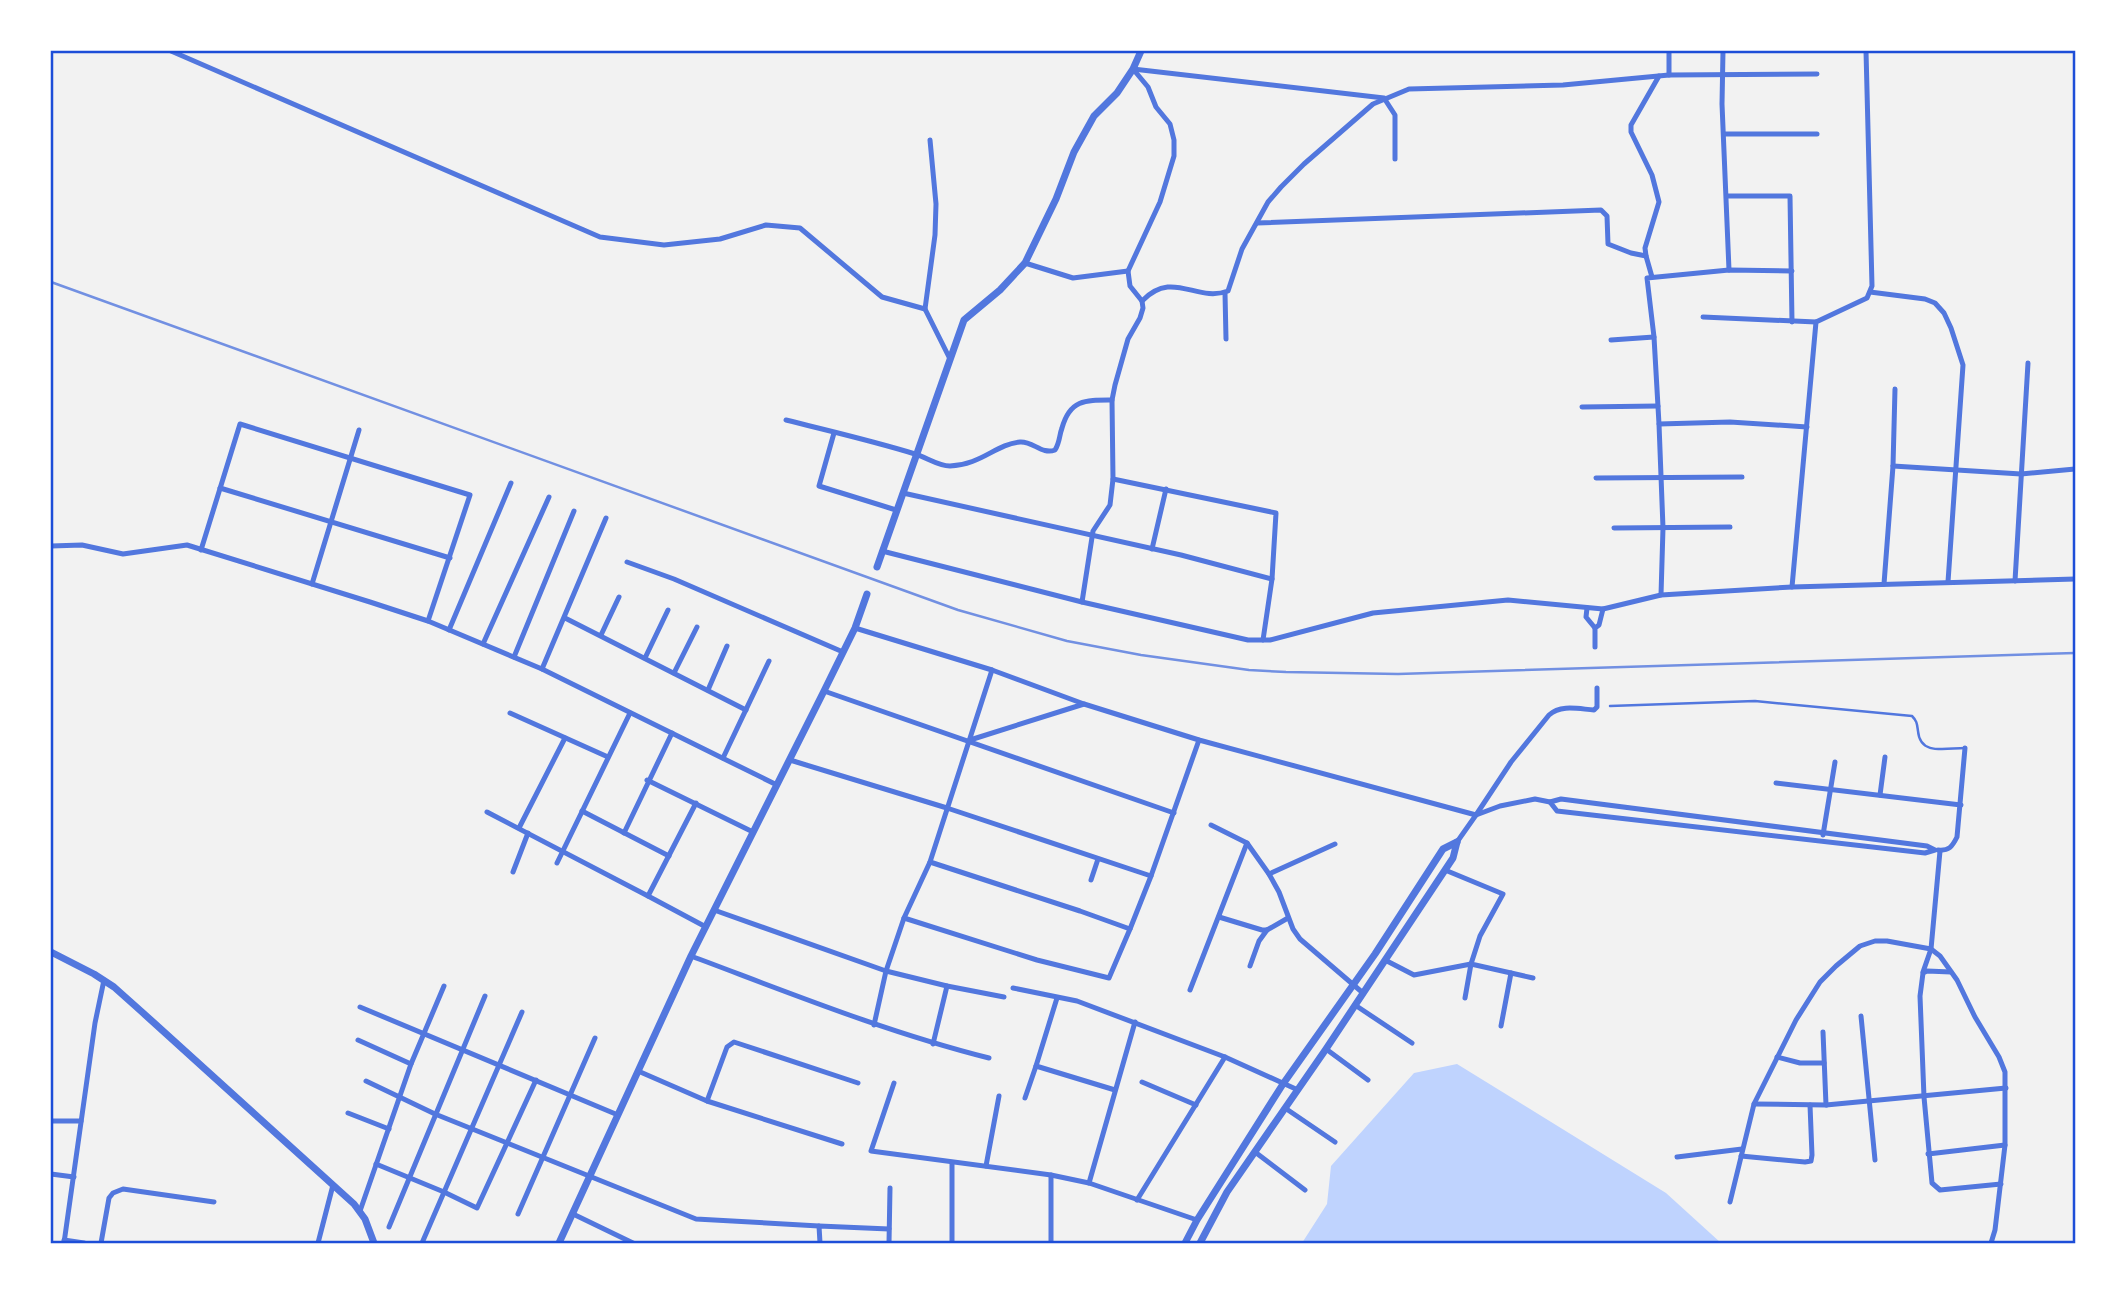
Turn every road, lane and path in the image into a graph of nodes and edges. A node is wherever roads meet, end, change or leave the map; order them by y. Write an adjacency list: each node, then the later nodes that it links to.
1 (171, 51): 27 (street)
2 (1141, 51): 6 (street)
3 (1669, 51): 9 (street)
4 (1723, 51): 7 (street)
5 (1866, 51): 24 (street)
6 (1133, 69): 11 (street); 19 (street); 21 (street)
7 (1723, 73): 8 (street); 9 (street); 12 (street)
8 (1817, 74)
9 (1670, 75): 10 (street)
10 (1659, 76): 11 (street); 18 (street)
11 (1384, 98): 15 (street); 17 (street)
12 (1725, 134): 13 (street); 16 (street)
13 (1817, 134)
14 (930, 140): 27 (street)
15 (1395, 159)
16 (1727, 197): 20 (street); 22 (street)
17 (1257, 223): 18 (street); 25 (street)
18 (1646, 256): 23 (street)
19 (1025, 263): 21 (street); 34 (street)
20 (1729, 270): 22 (street); 23 (street)
21 (1128, 271): 26 (street)
22 (1792, 271): 29 (street)
23 (1652, 276): 31 (street)
24 (1870, 292): 30 (street); 49 (street)
25 (1224, 293): 26 (street); 32 (street)
26 (1142, 301): 37 (street)
27 (925, 309): 34 (street)
28 (1703, 317): 29 (street)
29 (1792, 322): 30 (street)
30 (1816, 322): 42 (street)
31 (1654, 337): 33 (street); 38 (street)
32 (1226, 339)
33 (1611, 340)
34 (950, 359): 45 (street)
35 (2028, 363): 50 (street)
36 (1895, 389): 47 (street)
37 (1112, 400): 45 (street); 52 (street)
38 (1658, 406): 39 (street); 41 (street)
39 (1582, 407)
40 (786, 420): 44 (street)
41 (1659, 424): 42 (street); 54 (street)
42 (1807, 427): 81 (street)
43 (359, 430): 46 (street)
44 (834, 433): 45 (street); 60 (street)
45 (917, 454): 58 (street)
46 (350, 458): 56 (street); 63 (street); 72 (street)
47 (1893, 466): 49 (street); 80 (street)
48 (2075, 469): 50 (street)
49 (1955, 470): 50 (street); 78 (street)
50 (2021, 474): 77 (street)
51 (1742, 477): 54 (street)
52 (1113, 478): 57 (street); 67 (street)
53 (1596, 478): 54 (street)
54 (1662, 478): 66 (street)
55 (511, 483): 94 (street)
56 (220, 488): 63 (street); 70 (street)
57 (1166, 489): 69 (street); 75 (street)
58 (902, 492): 60 (street); 67 (street)
59 (549, 497): 97 (street)
60 (896, 510): 71 (street)
61 (574, 511): 101 (street)
62 (606, 518): 89 (street)
63 (330, 522): 72 (street); 79 (street)
64 (1730, 527): 66 (street)
65 (1614, 528): 66 (street)
66 (1663, 528): 83 (street)
67 (1092, 536): 69 (street); 85 (street)
68 (51, 546): 70 (street)
69 (1152, 549): 75 (street)
70 (201, 550): 79 (street)
71 (882, 551): 74 (street); 85 (street)
72 (450, 558): 90 (street)
73 (627, 562): 100 (street)
74 (877, 567)
75 (1272, 579): 96 (street)
76 (2075, 579): 77 (street)
77 (2015, 580): 78 (street)
78 (1948, 582): 80 (street)
79 (312, 584): 90 (street)
80 (1884, 584): 81 (street)
81 (1792, 587): 83 (street)
82 (867, 594): 92 (street)
83 (1661, 595): 87 (street)
84 (619, 597): 95 (street)
85 (1082, 602): 96 (street)
86 (1587, 608): 87 (street); 93 (street); 96 (street)
87 (1603, 609): 93 (street)
88 (668, 610): 102 (street)
89 (565, 618): 95 (street); 104 (street)
90 (428, 621): 94 (street)
91 (697, 627): 106 (street)
92 (855, 628): 100 (street); 105 (street)
93 (1595, 628): 99 (street)
94 (449, 630): 97 (street)
95 (601, 635): 102 (street)
96 (1263, 640)
97 (483, 644): 101 (street)
98 (727, 646): 108 (street)
99 (1595, 647)
100 (843, 652): 109 (street)
101 (514, 657): 104 (street)
102 (645, 658): 106 (street)
103 (769, 662): 112 (street)
104 (542, 669): 114 (street)
105 (992, 670): 110 (street); 117 (street)
106 (674, 673): 108 (street)
107 (1597, 688): 137 (street)
108 (708, 690): 112 (street)
109 (824, 691): 117 (street); 123 (street)
110 (1084, 704): 117 (street); 118 (street)
111 (1610, 706): 119 (lane)
112 (746, 710): 121 (street)
113 (510, 713): 116 (street)
114 (630, 713): 115 (street); 120 (street)
115 (672, 733): 121 (street); 125 (street)
116 (565, 738): 120 (street); 140 (street)
117 (969, 740): 133 (street); 136 (street)
118 (1199, 740): 136 (street); 137 (street)
119 (1965, 748): 132 (street)
120 (608, 757): 134 (street)
121 (723, 758): 127 (street)
122 (1885, 758): 129 (street)
123 (790, 760): 127 (street); 133 (street)
124 (1835, 762): 128 (street)
125 (648, 780): 131 (street); 143 (street)
126 (1776, 783): 128 (street)
127 (777, 785): 141 (street)
128 (1832, 790): 129 (street); 144 (street)
129 (1880, 795): 132 (street)
130 (1550, 802): 137 (street); 138 (street); 145 (street)
131 (696, 803): 141 (street); 152 (street)
132 (1961, 805): 150 (street)
133 (947, 808): 153 (street); 154 (street)
134 (582, 811): 143 (street); 151 (street)
135 (487, 812): 140 (street)
136 (1174, 813): 159 (street)
137 (1476, 815): 146 (street)
138 (1758, 824): 144 (street); 145 (street)
139 (1211, 825): 148 (street)
140 (519, 828): 142 (street)
141 (753, 832): 162 (street)
142 (528, 833): 151 (street); 157 (street)
143 (624, 833): 152 (street)
144 (1824, 833): 147 (street); 150 (street)
145 (1756, 834): 147 (street)
146 (1457, 842): 156 (street); 181 (street)
147 (1822, 842): 150 (street)
148 (1247, 843): 158 (street); 163 (street)
149 (1335, 844): 158 (street)
150 (1937, 850): 169 (street)
151 (563, 851): 155 (street); 161 (street)
152 (669, 856): 161 (street)
153 (1098, 859): 159 (street); 160 (street)
154 (930, 862): 164 (street); 167 (street)
155 (557, 863)
156 (1445, 870): 172 (street); 173 (street)
157 (513, 872)
158 (1269, 873): 165 (street)
159 (1151, 876): 167 (street)
160 (1091, 880)
161 (648, 896): 166 (street)
162 (714, 910): 166 (street); 175 (street)
163 (1219, 916): 168 (street); 185 (street)
164 (904, 918): 167 (street); 175 (street)
165 (1289, 918): 168 (street); 181 (street)
166 (706, 927): 171 (street)
167 (1130, 929)
168 (1268, 930): 174 (street)
169 (1931, 949): 176 (street); 177 (street); 206 (street)
170 (51, 952): 180 (street)
171 (691, 956): 196 (street); 213 (street)
172 (1384, 960): 173 (street); 186 (street)
173 (1471, 964): 178 (street); 190 (street)
174 (1250, 966)
175 (886, 971): 183 (street); 196 (street)
176 (1951, 972): 177 (street); 221 (street)
177 (1923, 973): 227 (street)
178 (1511, 974): 179 (street); 197 (street)
179 (1533, 978)
180 (104, 980): 240 (street); 263 (street)
181 (1355, 984): 186 (street); 220 (street)
182 (444, 986): 199 (street)
183 (947, 986): 188 (street); 202 (street)
184 (1013, 988): 189 (street)
185 (1190, 990)
186 (1363, 993): 191 (street)
187 (485, 996): 205 (street)
188 (1004, 997)
189 (1057, 998): 195 (street); 212 (street)
190 (1465, 998)
191 (1355, 1005): 203 (street); 204 (street)
192 (360, 1007): 199 (street)
193 (522, 1012): 211 (street)
194 (1861, 1016): 230 (street)
195 (1135, 1022): 208 (street); 222 (street)
196 (874, 1025): 202 (street)
197 (1501, 1026)
198 (1823, 1032): 209 (street)
199 (424, 1035): 205 (street); 210 (street)
200 (595, 1038): 224 (street)
201 (358, 1040): 210 (street)
202 (933, 1044): 207 (street)
203 (1412, 1044)
204 (1326, 1049): 215 (street); 223 (street)
205 (463, 1051): 211 (street); 237 (street)
206 (1777, 1057): 209 (street); 231 (street)
207 (989, 1058)
208 (1225, 1058): 220 (street); 232 (street)
209 (1824, 1063): 234 (street)
210 (411, 1064): 226 (street)
211 (499, 1065): 214 (street); 241 (street)
212 (1036, 1066): 222 (street); 228 (street)
213 (638, 1071): 229 (street); 238 (street)
214 (536, 1080): 224 (street); 243 (street)
215 (1368, 1080)
216 (366, 1081): 226 (street)
217 (1142, 1082): 232 (street)
218 (858, 1083): 229 (street)
219 (894, 1083): 253 (street)
220 (1283, 1084): 223 (street); 273 (street)
221 (2006, 1088): 227 (street); 246 (street)
222 (1115, 1090): 261 (street)
223 (1297, 1090): 235 (street)
224 (570, 1094): 238 (street); 250 (street)
225 (999, 1096): 255 (street)
226 (399, 1097): 237 (street); 242 (street)
227 (1924, 1097): 230 (street); 249 (street)
228 (1025, 1098)
229 (707, 1101): 245 (street)
230 (1869, 1101): 234 (street); 252 (street)
231 (1754, 1104): 233 (street); 248 (street)
232 (1196, 1105): 267 (street)
233 (1810, 1105): 234 (street); 248 (street)
234 (1826, 1105)
235 (1285, 1108): 244 (street); 247 (street)
236 (348, 1113): 242 (street)
237 (435, 1114): 241 (street); 258 (street)
238 (618, 1115): 260 (street)
239 (51, 1121): 240 (street)
240 (81, 1121): 259 (street)
241 (472, 1128): 243 (street); 266 (street)
242 (389, 1129): 254 (street)
243 (507, 1142): 250 (street); 266 (street)
244 (1335, 1142)
245 (842, 1144)
246 (2005, 1145): 249 (street); 262 (street)
247 (1255, 1152): 265 (street); 290 (street)
248 (1741, 1152): 251 (street); 269 (street)
249 (1928, 1154): 262 (street)
250 (543, 1156): 260 (street); 272 (street)
251 (1677, 1157)
252 (1875, 1160)
253 (952, 1163): 255 (street); 287 (street)
254 (376, 1164): 258 (street); 270 (street)
255 (986, 1166): 257 (street)
256 (51, 1174): 259 (street)
257 (1051, 1175): 261 (street); 288 (street)
258 (409, 1176): 266 (street); 275 (street)
259 (74, 1177): 277 (street)
260 (590, 1177): 271 (street); 274 (street)
261 (1089, 1183): 267 (street)
262 (2001, 1184): 291 (street)
263 (333, 1185): 270 (street); 280 (street)
264 (890, 1188): 276 (street)
265 (1305, 1191)
266 (444, 1192): 282 (street)
267 (1137, 1200): 273 (street)
268 (214, 1202): 279 (street)
269 (1730, 1202)
270 (360, 1211): 281 (street)
271 (573, 1213): 283 (street); 284 (street)
272 (518, 1214)
273 (1197, 1220): 289 (street)
274 (819, 1226): 276 (street); 285 (street)
275 (389, 1227)
276 (889, 1228): 286 (street)
277 (64, 1242): 278 (street)
278 (84, 1243)
279 (101, 1243)
280 (318, 1243)
281 (373, 1243)
282 (422, 1243)
283 (559, 1243)
284 (633, 1243)
285 (820, 1243)
286 (889, 1243)
287 (952, 1243)
288 (1051, 1243)
289 (1185, 1243)
290 (1200, 1243)
291 (1991, 1243)

